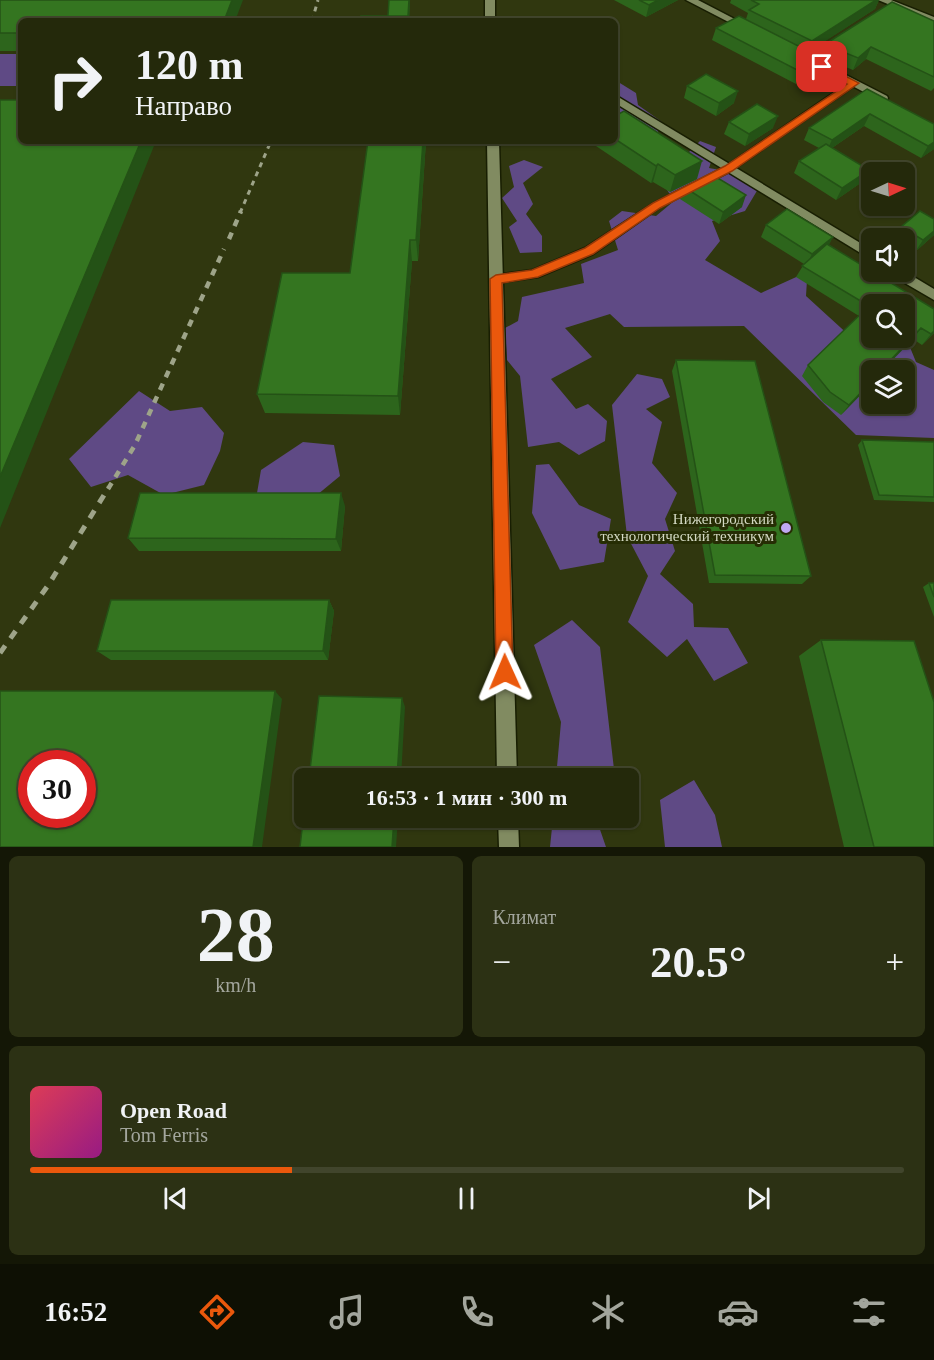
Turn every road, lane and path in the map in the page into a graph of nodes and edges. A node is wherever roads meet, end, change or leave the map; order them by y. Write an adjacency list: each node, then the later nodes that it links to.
1 (490, 0): 4 (street)
2 (691, 0): 6 (street)
3 (883, 5): 5 (street)
4 (490, 18)
5 (934, 20)
6 (754, 32)
7 (786, 48): 8 (street)
8 (854, 83): 10 (street); 12 (lane)
9 (618, 101): 12 (street)
10 (894, 104)
11 (493, 144): 14 (street)
12 (728, 169): 13 (street); 14 (lane)
13 (861, 249)
14 (496, 279): 17 (street)
15 (913, 282): 16 (street)
16 (934, 295)
17 (507, 768)
18 (508, 828): 19 (street)
19 (508, 847)

